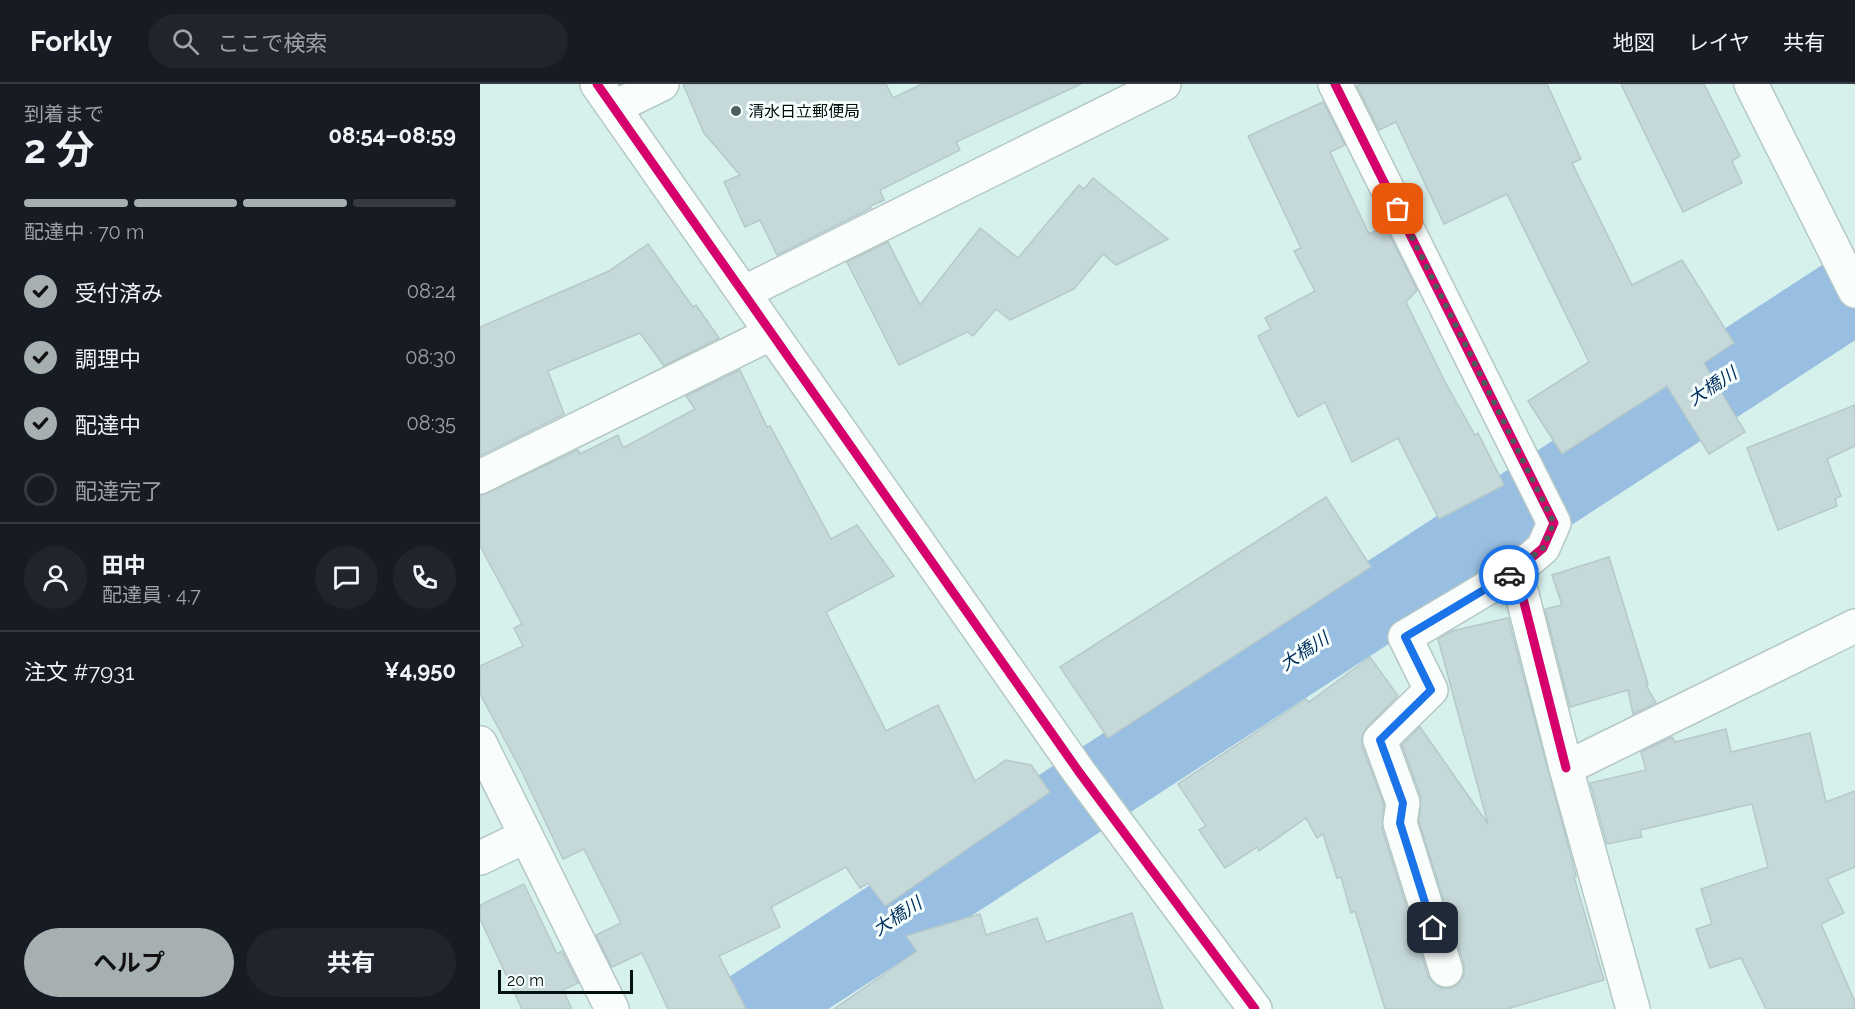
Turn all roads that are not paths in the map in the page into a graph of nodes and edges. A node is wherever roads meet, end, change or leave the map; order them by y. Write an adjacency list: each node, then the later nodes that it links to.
1 (662, 84): 5 (street)
2 (1164, 84): 7 (street)
3 (1335, 84): 10 (street)
4 (1752, 84): 6 (street)
5 (606, 96): 7 (street)
6 (1855, 291)
7 (745, 292): 8 (street)
8 (770, 334): 9 (street); 18 (street)
9 (480, 477)
10 (1516, 571): 13 (street); 16 (street)
11 (1855, 627): 13 (street)
12 (480, 743): 14 (street)
13 (1566, 768): 19 (street)
14 (526, 836): 15 (street); 17 (street)
15 (480, 858)
16 (1446, 970)
17 (612, 1009)
18 (1255, 1009)
19 (1633, 1009)

